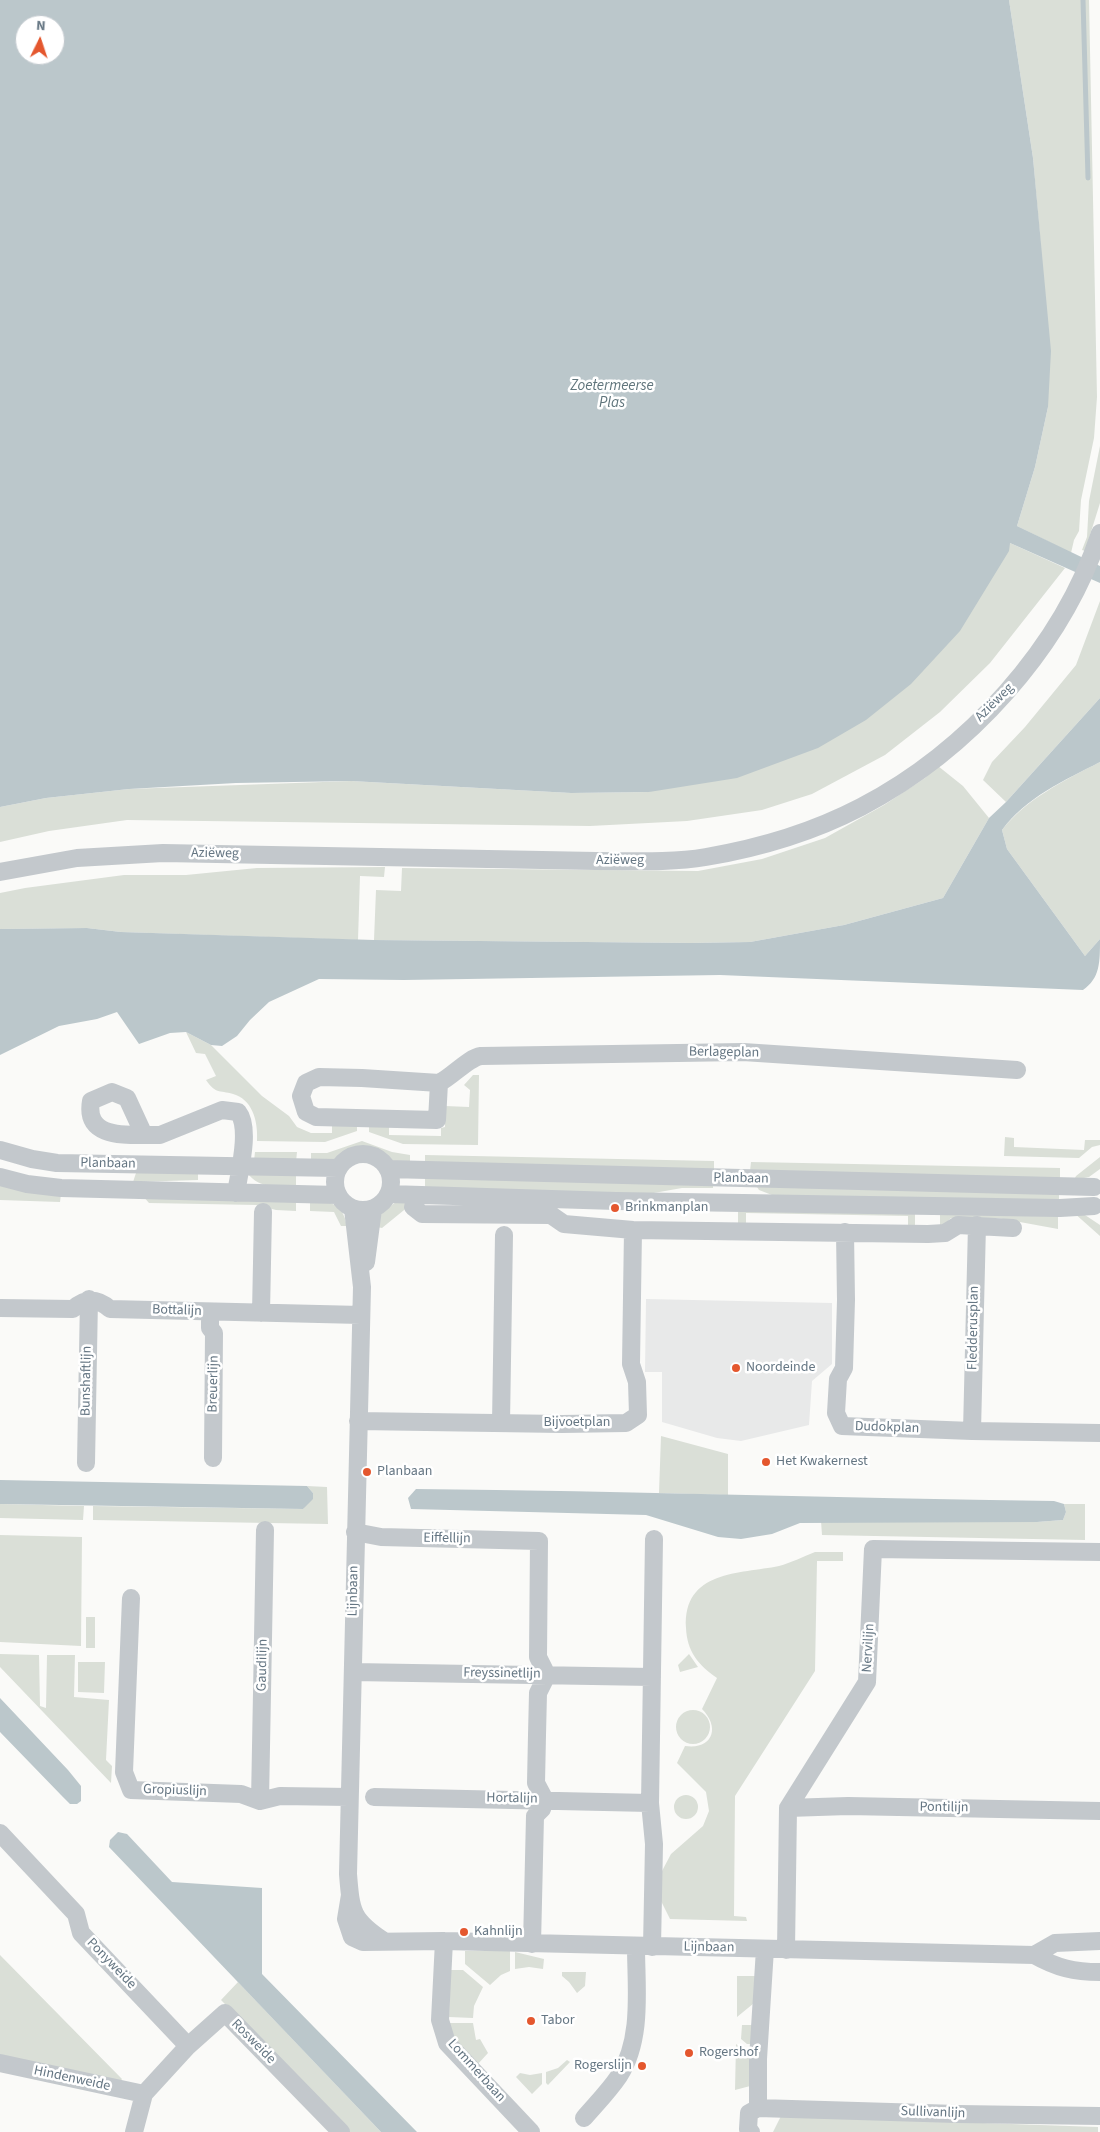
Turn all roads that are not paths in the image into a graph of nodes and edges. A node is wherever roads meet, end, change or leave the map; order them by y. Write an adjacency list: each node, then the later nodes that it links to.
1 (1098, 540): 2 (street, Aziëweg)
2 (0, 872)
3 (1017, 1070): 4 (street, Berlageplan)
4 (440, 1083): 4 (street)
5 (144, 1135): 7 (street)
6 (0, 1150): 7 (street, Planbaan)
7 (240, 1166): 8 (street, Planbaan); 12 (street)
8 (338, 1168): 9 (street); 14 (street)
9 (388, 1170): 11 (street, Planbaan); 13 (street)
10 (0, 1177): 12 (street, Planbaan)
11 (1097, 1183): 21 (street)
12 (236, 1193): 14 (street, Planbaan)
13 (389, 1194): 15 (street, Planbaan); 19 (street)
14 (337, 1195): 18 (street)
15 (579, 1200): 16 (street, Planbaan); 22 (street)
16 (929, 1205): 21 (street, Planbaan); 27 (street)
17 (413, 1207): 22 (street)
18 (353, 1209): 19 (street); 29 (street, Lijnbaan)
19 (373, 1209): 29 (street, Lijnbaan)
20 (263, 1212): 33 (street)
21 (1097, 1212)
22 (578, 1225): 25 (street)
23 (977, 1225): 24 (street); 27 (street); 37 (street, Fledderusplan)
24 (1013, 1228)
25 (633, 1230): 26 (street); 36 (street, Bijvoetplan)
26 (845, 1232): 27 (street); 37 (street, Dudokplan)
27 (928, 1234)
28 (504, 1235): 36 (street)
29 (362, 1287): 34 (street, Lijnbaan)
30 (89, 1299): 31 (street); 32 (street, Bottalijn); 40 (street, Bunshaftlijn)
31 (0, 1308)
32 (210, 1312): 33 (street, Bottalijn); 39 (street, Breuerlijn)
33 (261, 1313): 34 (street, Bottalijn)
34 (361, 1315): 35 (street, Lijnbaan)
35 (358, 1421): 36 (street, Bijvoetplan); 42 (street, Lijnbaan)
36 (501, 1423)
37 (972, 1432): 38 (street, Dudokplan)
38 (1100, 1433)
39 (213, 1458)
40 (86, 1463)
41 (265, 1530): 52 (street, Gaudilijn)
42 (355, 1532): 46 (street, Lijnbaan); 47 (street, Eiffellijn)
43 (654, 1539): 48 (street)
44 (1100, 1552): 54 (street, Nervilijn)
45 (131, 1598): 52 (street, Gropiuslijn)
46 (353, 1672): 47 (street, Freyssinetlijn); 49 (street, Lijnbaan)
47 (547, 1674): 48 (street, Freyssinetlijn); 51 (street)
48 (652, 1677): 53 (street)
49 (350, 1797): 52 (street, Gropiuslijn); 58 (street, Lijnbaan)
50 (374, 1797): 51 (street, Hortalijn)
51 (545, 1800): 53 (street, Hortalijn); 59 (street)
52 (260, 1801)
53 (650, 1803): 60 (street)
54 (788, 1808): 55 (street, Pontilijn); 62 (street)
55 (1100, 1811)
56 (0, 1833): 65 (street, Ponyweide)
57 (1100, 1940): 63 (street)
58 (444, 1941): 59 (street, Lijnbaan); 73 (street, Lommerbaan)
59 (532, 1944): 60 (street, Lijnbaan)
60 (644, 1947): 61 (street, Lijnbaan); 70 (street)
61 (765, 1949): 62 (street, Lijnbaan); 68 (street)
62 (786, 1950): 63 (street, Lijnbaan)
63 (1034, 1955): 64 (street, Lijnbaan)
64 (1100, 1972)
65 (188, 2046): 67 (street, Rosweide); 71 (street, Rosweide)
66 (0, 2063): 67 (street, Hindenweide)
67 (144, 2094): 72 (street)
68 (762, 2107): 69 (street, Sullivanlijn); 74 (street)
69 (1100, 2116)
70 (584, 2118)
71 (333, 2129)
72 (134, 2132)
73 (531, 2132)
74 (751, 2132)

